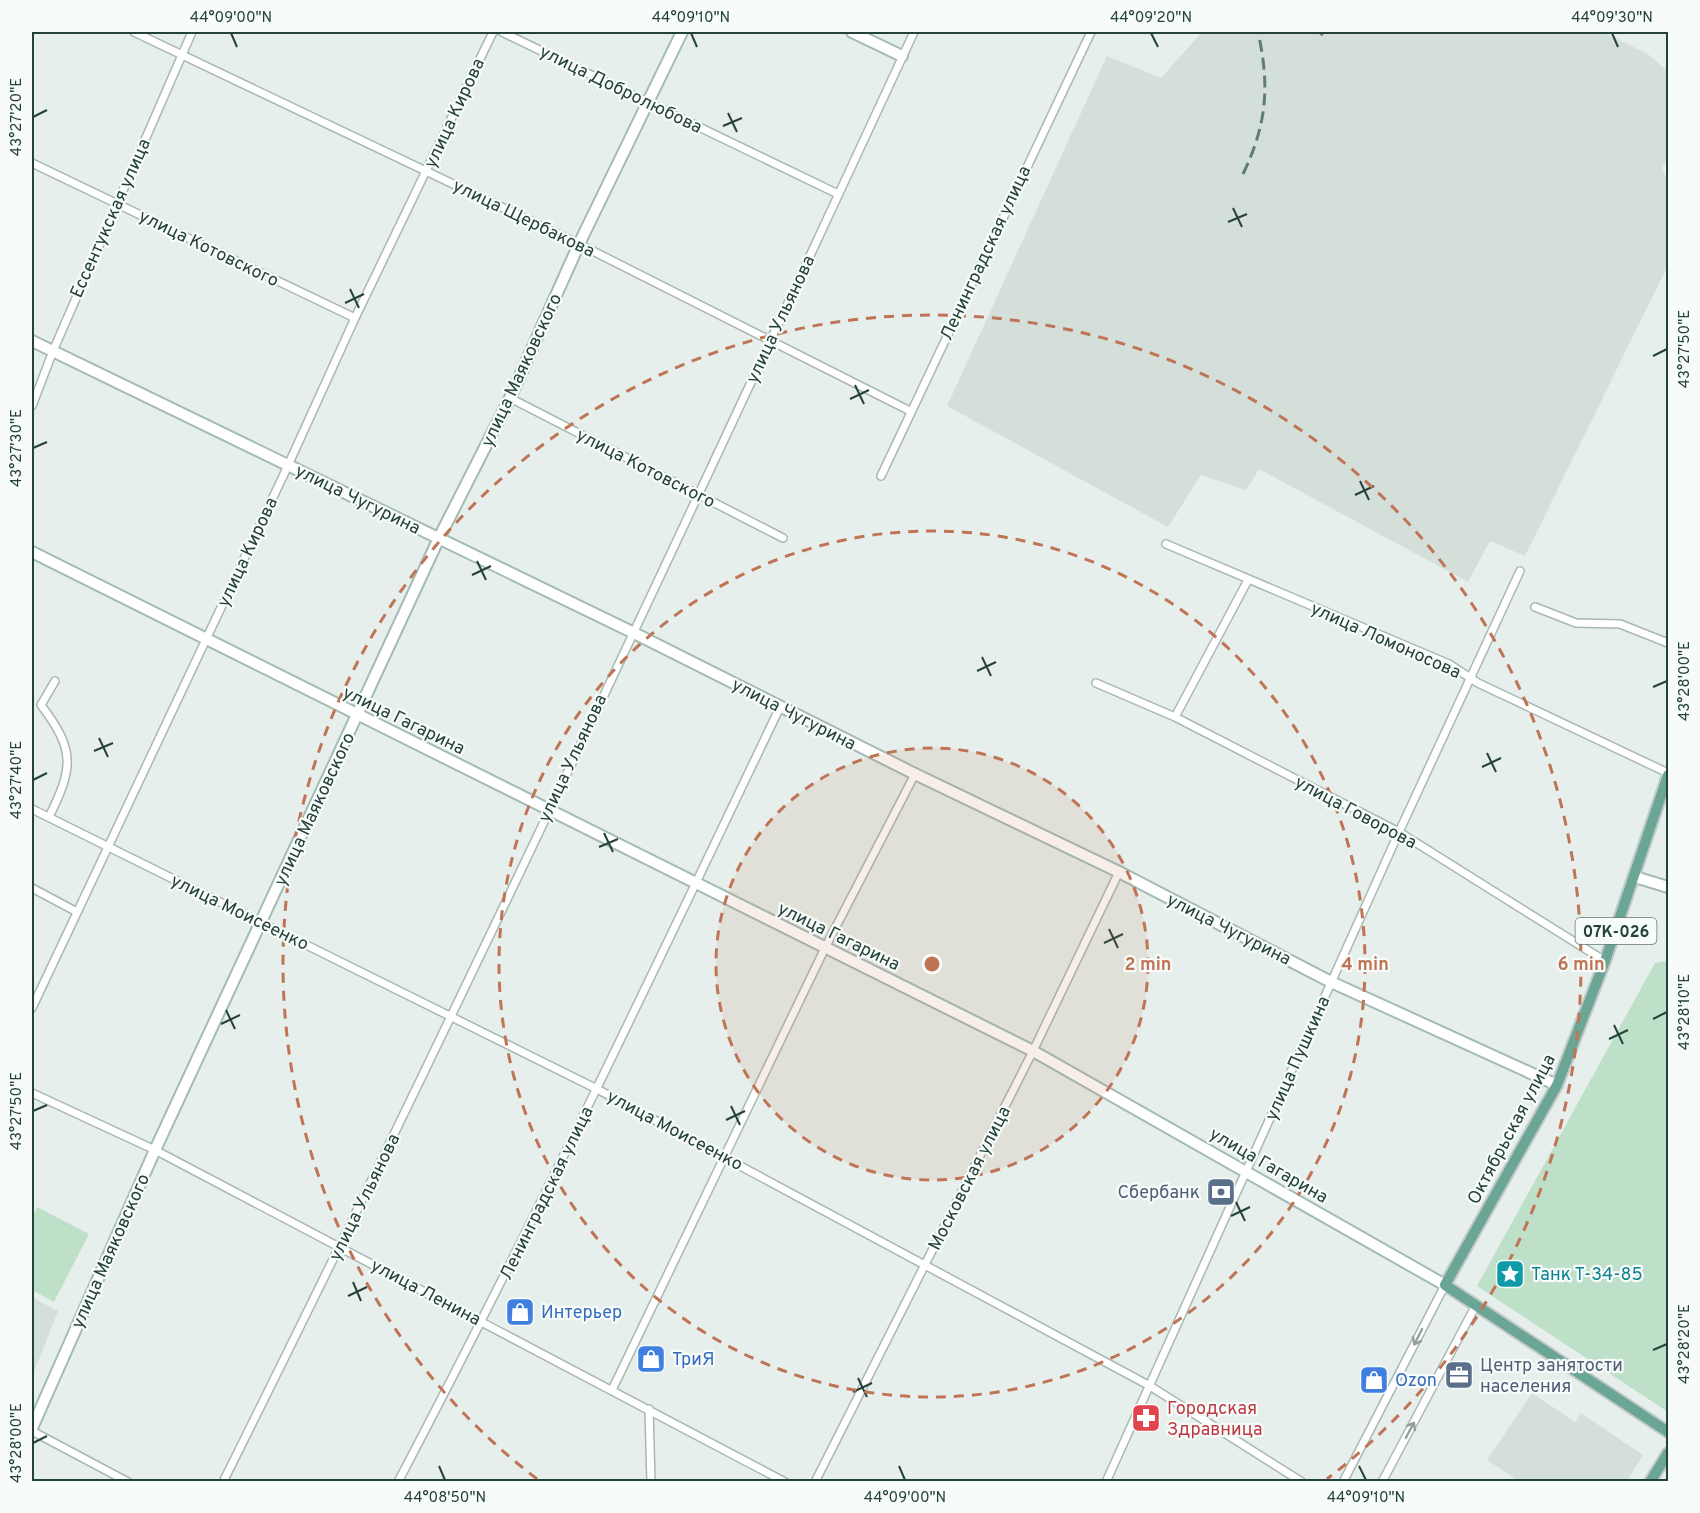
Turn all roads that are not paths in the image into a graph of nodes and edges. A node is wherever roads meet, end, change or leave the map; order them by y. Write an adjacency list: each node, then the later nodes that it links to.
1 (134, 32): 9 (street, улица Щербакова)
2 (192, 32): 9 (street, Ессентукская улица)
3 (493, 32): 13 (street, улица Кирова)
4 (502, 32): 11 (street, улица Добролюбова)
5 (682, 32): 11 (street, улица Маяковского)
6 (852, 32): 10 (street)
7 (914, 32): 10 (street, улица Ульянова)
8 (1091, 32): 23 (street, Ленинградская улица)
9 (182, 54): 13 (street, улица Щербакова); 15 (street, Ессентукская улица)
10 (902, 56): 14 (street, улица Ульянова)
11 (648, 102): 14 (street, улица Добролюбова); 16 (street, улица Маяковского)
12 (32, 163): 15 (street, улица Котовского)
13 (427, 171): 16 (street, улица Щербакова); 17 (street, улица Кирова)
14 (838, 194): 18 (street, улица Ульянова)
15 (117, 204): 17 (street, улица Котовского); 20 (street, Ессентукская улица)
16 (579, 244): 18 (street, улица Щербакова); 21 (street, улица Маяковского)
17 (355, 318): 24 (street, улица Кирова)
18 (769, 340): 23 (street, улица Щербакова); 26 (street, улица Ульянова)
19 (32, 341): 20 (street, улица Чугурина)
20 (52, 351): 22 (street, Ессентукская улица); 24 (street, улица Чугурина)
21 (510, 398): 26 (street, улица Котовского); 27 (street, улица Маяковского)
22 (32, 406)
23 (910, 411): 25 (street, Ленинградская улица)
24 (288, 465): 27 (street, улица Чугурина); 35 (street, улица Кирова)
25 (881, 476)
26 (700, 496): 28 (street, улица Котовского); 34 (street, улица Ульянова)
27 (439, 538): 34 (street, улица Чугурина); 41 (street, улица Маяковского)
28 (783, 538)
29 (1166, 544): 32 (street, улица Ломоносова)
30 (32, 552): 35 (street, улица Гагарина)
31 (1520, 571): 37 (street, улица Пушкина)
32 (1248, 580): 37 (street, улица Ломоносова); 42 (street)
33 (1536, 607): 36 (street)
34 (632, 632): 40 (street, улица Чугурина); 46 (street, улица Ульянова)
35 (206, 639): 41 (street, улица Гагарина); 49 (street, улица Кирова)
36 (1668, 643)
37 (1470, 677): 44 (street, улица Ломоносова); 48 (street, улица Пушкина)
38 (55, 681): 47 (street)
39 (1096, 683): 42 (street, улица Говорова)
40 (780, 707): 43 (street, улица Чугурина); 52 (street, Ленинградская улица)
41 (358, 716): 46 (street, улица Гагарина); 56 (street, улица Маяковского)
42 (1175, 717): 48 (street, улица Говорова)
43 (915, 774): 50 (street, улица Чугурина); 57 (street)
44 (1668, 774): 51 (main road, Октябрьская улица / 07К-026)
45 (32, 809): 47 (street, улица Моисеенко)
46 (548, 810): 52 (street, улица Гагарина); 61 (street, улица Ульянова)
47 (49, 817): 49 (street, улица Моисеенко)
48 (1399, 832): 58 (street, улица Говорова); 59 (street, улица Пушкина)
49 (108, 846): 55 (street, улица Кирова); 56 (street, улица Моисеенко)
50 (1119, 872): 59 (street, улица Чугурина); 62 (street, Московская улица)
51 (1635, 877): 53 (street); 58 (main road, Октябрьская улица / 07К-026)
52 (697, 884): 57 (street, улица Гагарина); 64 (street, Ленинградская улица)
53 (1668, 887)
54 (32, 888): 55 (street)
55 (77, 912): 60 (street, улица Кирова)
56 (261, 922): 61 (street, улица Моисеенко); 66 (street, улица Маяковского)
57 (825, 948): 62 (street, улица Гагарина); 67 (street)
58 (1605, 961): 63 (main road, Октябрьская улица / 07К-026)
59 (1331, 982): 63 (street, улица Чугурина); 68 (street, улица Пушкина)
60 (32, 1008)
61 (450, 1016): 64 (street, улица Моисеенко); 69 (street, улица Ульянова)
62 (1033, 1051): 68 (street, улица Гагарина); 70 (street, Московская улица)
63 (1557, 1085): 71 (main road, Октябрьская улица / 07К-026)
64 (597, 1089): 67 (street, улица Моисеенко); 73 (street, Ленинградская улица)
65 (32, 1093): 66 (street, улица Ленина)
66 (155, 1150): 69 (street, улица Ленина); 77 (street, улица Маяковского)
67 (725, 1158): 70 (street, улица Моисеенко); 75 (street)
68 (1246, 1172): 71 (street, улица Гагарина); 74 (street, улица Пушкина)
69 (340, 1246): 73 (street, улица Ленина); 81 (street, улица Ульянова)
70 (926, 1263): 74 (street, улица Моисеенко); 85 (street, Московская улица)
71 (1445, 1285): 72 (main road, улица Гагарина); 88 (street, Октябрьская улица, one-way to 88)
72 (1476, 1305): 78 (main road, улица Гагарина); 89 (street, one-way to 72)
73 (482, 1321): 75 (street, улица Ленина); 82 (street, Ленинградская улица)
74 (1150, 1386): 86 (street, улица Пушкина); 87 (street, улица Моисеенко)
75 (612, 1390): 76 (street, улица Ленина)
76 (649, 1410): 83 (street); 84 (street, улица Ленина)
77 (32, 1430): 80 (street)
78 (1668, 1432)
79 (1668, 1453): 90 (main road)
80 (128, 1482)
81 (223, 1482)
82 (398, 1482)
83 (651, 1482)
84 (786, 1482)
85 (815, 1482)
86 (1106, 1482)
87 (1302, 1482)
88 (1343, 1482)
89 (1382, 1482)
90 (1650, 1482)

